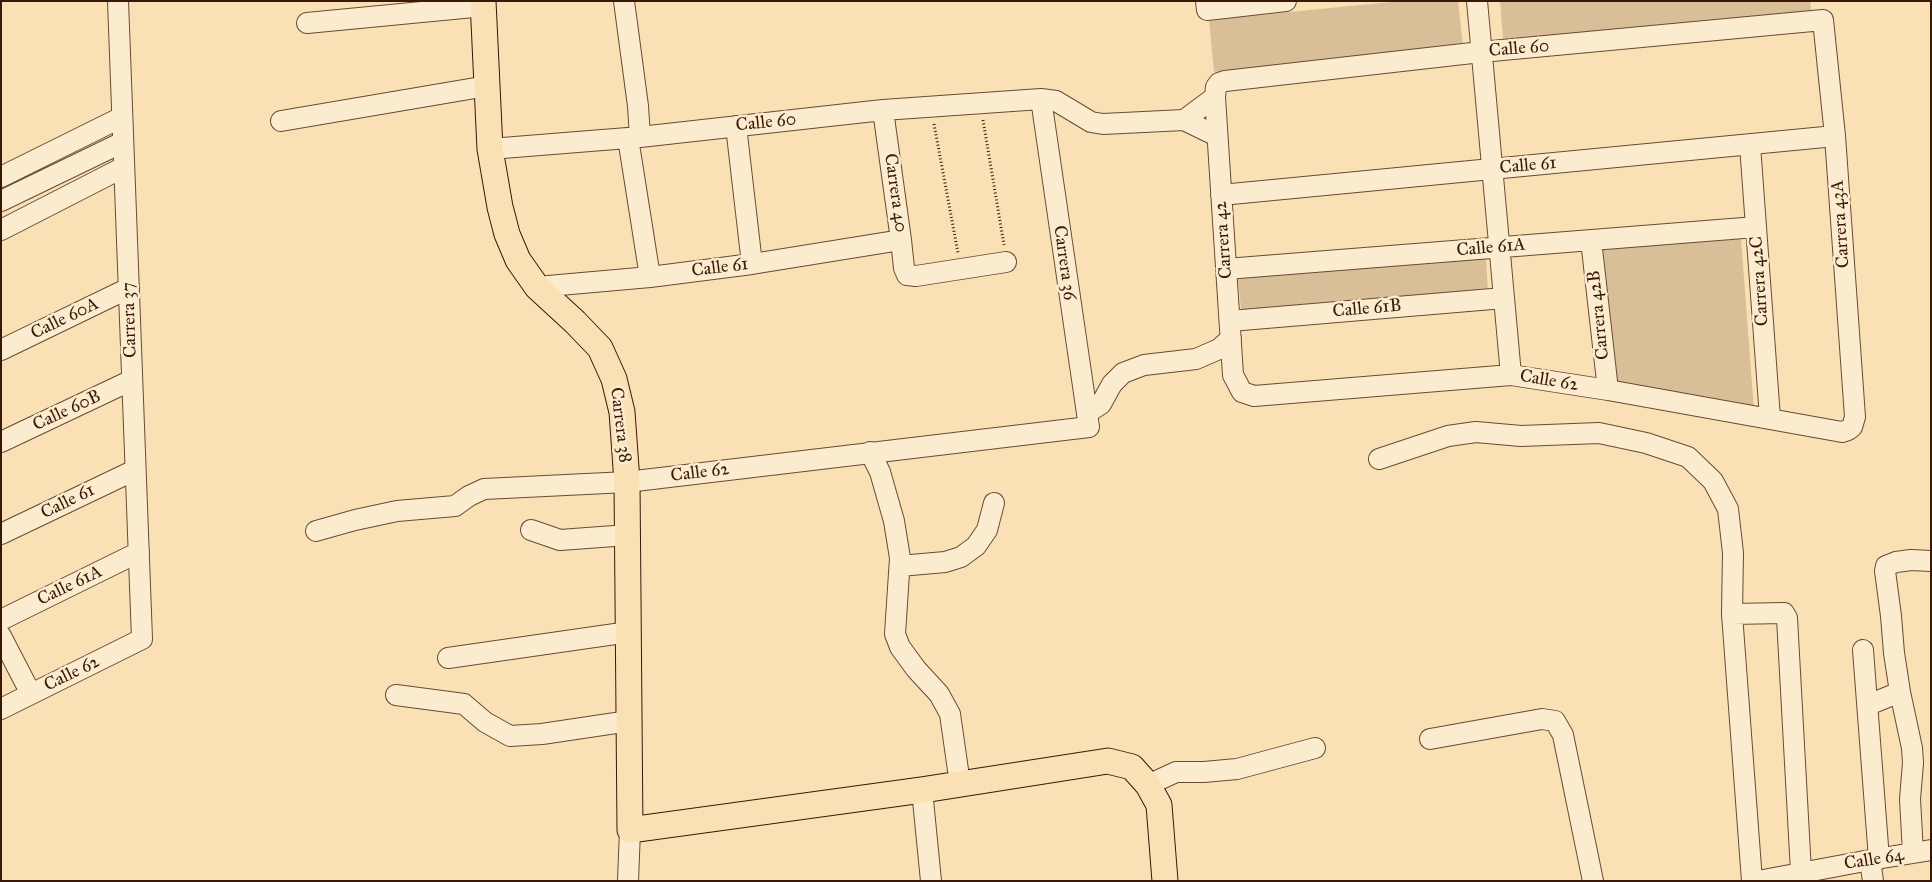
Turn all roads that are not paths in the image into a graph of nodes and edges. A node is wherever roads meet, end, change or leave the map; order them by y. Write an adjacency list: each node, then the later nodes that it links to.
1 (118, 1): 14 (street, Carrera 37)
2 (624, 1): 20 (street)
3 (1286, 1): 6 (street)
4 (1476, 1): 9 (street)
5 (477, 5): 8 (street); 10 (main road, Carrera 38)
6 (1206, 6)
7 (1824, 20): 9 (street, Calle 60); 19 (street, Carrera 43A)
8 (307, 22)
9 (1481, 52): 11 (street, Calle 60); 25 (street)
10 (487, 86): 15 (street); 23 (main road, Carrera 38)
11 (1215, 92): 16 (street, Calle 60); 18 (street, Carrera 42)
12 (1041, 99): 13 (street, Calle 60); 16 (street); 49 (street, Carrera 36)
13 (883, 110): 17 (street, Calle 60); 31 (street, Carrera 40)
14 (122, 117): 21 (street, Carrera 37); 26 (street)
15 (281, 120)
16 (1184, 120): 18 (street)
17 (736, 126): 20 (street, Calle 60); 35 (street)
18 (1217, 136): 27 (street, Carrera 42)
19 (1835, 136): 22 (street, Calle 61); 50 (street, Carrera 43A)
20 (634, 138): 23 (street, Calle 60); 37 (street)
21 (123, 142): 24 (street, Carrera 37); 28 (street)
22 (1750, 145): 25 (street, Calle 61); 29 (street, Carrera 42C)
23 (490, 149): 38 (main road, Carrera 38)
24 (124, 167): 30 (street); 39 (street, Carrera 37)
25 (1492, 169): 27 (street, Calle 61); 33 (street)
26 (1, 176)
27 (1221, 195): 36 (street, Carrera 42)
28 (1, 201)
29 (1756, 227): 32 (street, Calle 61A); 48 (street, Carrera 42C)
30 (1, 230)
31 (902, 240): 34 (street, Carrera 40); 35 (street, Calle 61)
32 (1591, 240): 33 (street, Calle 61A); 47 (street, Carrera 42B)
33 (1499, 248): 36 (street, Calle 61A); 40 (street)
34 (1006, 257)
35 (752, 264): 37 (street, Calle 61)
36 (1226, 269): 41 (street, Carrera 42)
37 (650, 277): 38 (street, Calle 61)
38 (537, 287): 55 (main road, Carrera 38)
39 (128, 288): 42 (street, Calle 60A); 45 (street, Carrera 37)
40 (1504, 298): 41 (street, Calle 61B); 44 (street)
41 (1230, 329): 43 (street); 46 (street, Carrera 42)
42 (1, 350)
43 (1196, 359): 46 (street); 49 (street)
44 (1511, 375): 46 (street, Calle 62); 47 (street, Calle 62)
45 (132, 380): 51 (street, Calle 60B); 54 (street, Carrera 37)
46 (1238, 383)
47 (1608, 390): 48 (street, Calle 62)
48 (1770, 418): 50 (street, Calle 62)
49 (1088, 420): 52 (street, Calle 62)
50 (1852, 427)
51 (1, 442)
52 (870, 452): 55 (street, Calle 62); 63 (street)
53 (1379, 459): 64 (street)
54 (135, 470): 59 (street, Calle 61); 61 (street, Carrera 37)
55 (627, 482): 58 (street, Calle 62); 60 (main road, Carrera 38)
56 (994, 503): 63 (street)
57 (531, 530): 60 (street)
58 (316, 531)
59 (1, 534)
60 (628, 536): 66 (main road, Carrera 38)
61 (138, 552): 65 (street, Calle 61A); 68 (street, Carrera 37)
62 (1931, 560): 71 (street)
63 (900, 566): 79 (street)
64 (1732, 614): 85 (street); 90 (street)
65 (1, 620)
66 (629, 632): 70 (street); 76 (main road, Carrera 38)
67 (1, 636): 72 (street)
68 (142, 639): 72 (street, Calle 62)
69 (1863, 650): 74 (street)
70 (448, 658)
71 (1900, 692): 74 (street); 83 (street)
72 (31, 694): 75 (street, Calle 62)
73 (396, 695): 76 (street)
74 (1868, 705): 84 (street)
75 (1, 709)
76 (629, 721): 82 (main road, Carrera 38)
77 (1430, 739): 89 (street)
78 (1315, 748): 80 (street)
79 (960, 784): 80 (main road); 81 (main road)
80 (1148, 785): 88 (main road)
81 (923, 800): 82 (main road); 87 (street)
82 (630, 830): 86 (street)
83 (1922, 852): 84 (street, Calle 64)
84 (1875, 859): 85 (street, Calle 64); 92 (street)
85 (1801, 872): 91 (street, Calle 64)
86 (628, 881)
87 (931, 881)
88 (1165, 881)
89 (1593, 881)
90 (1752, 881)
91 (1758, 881)
92 (1873, 881)

